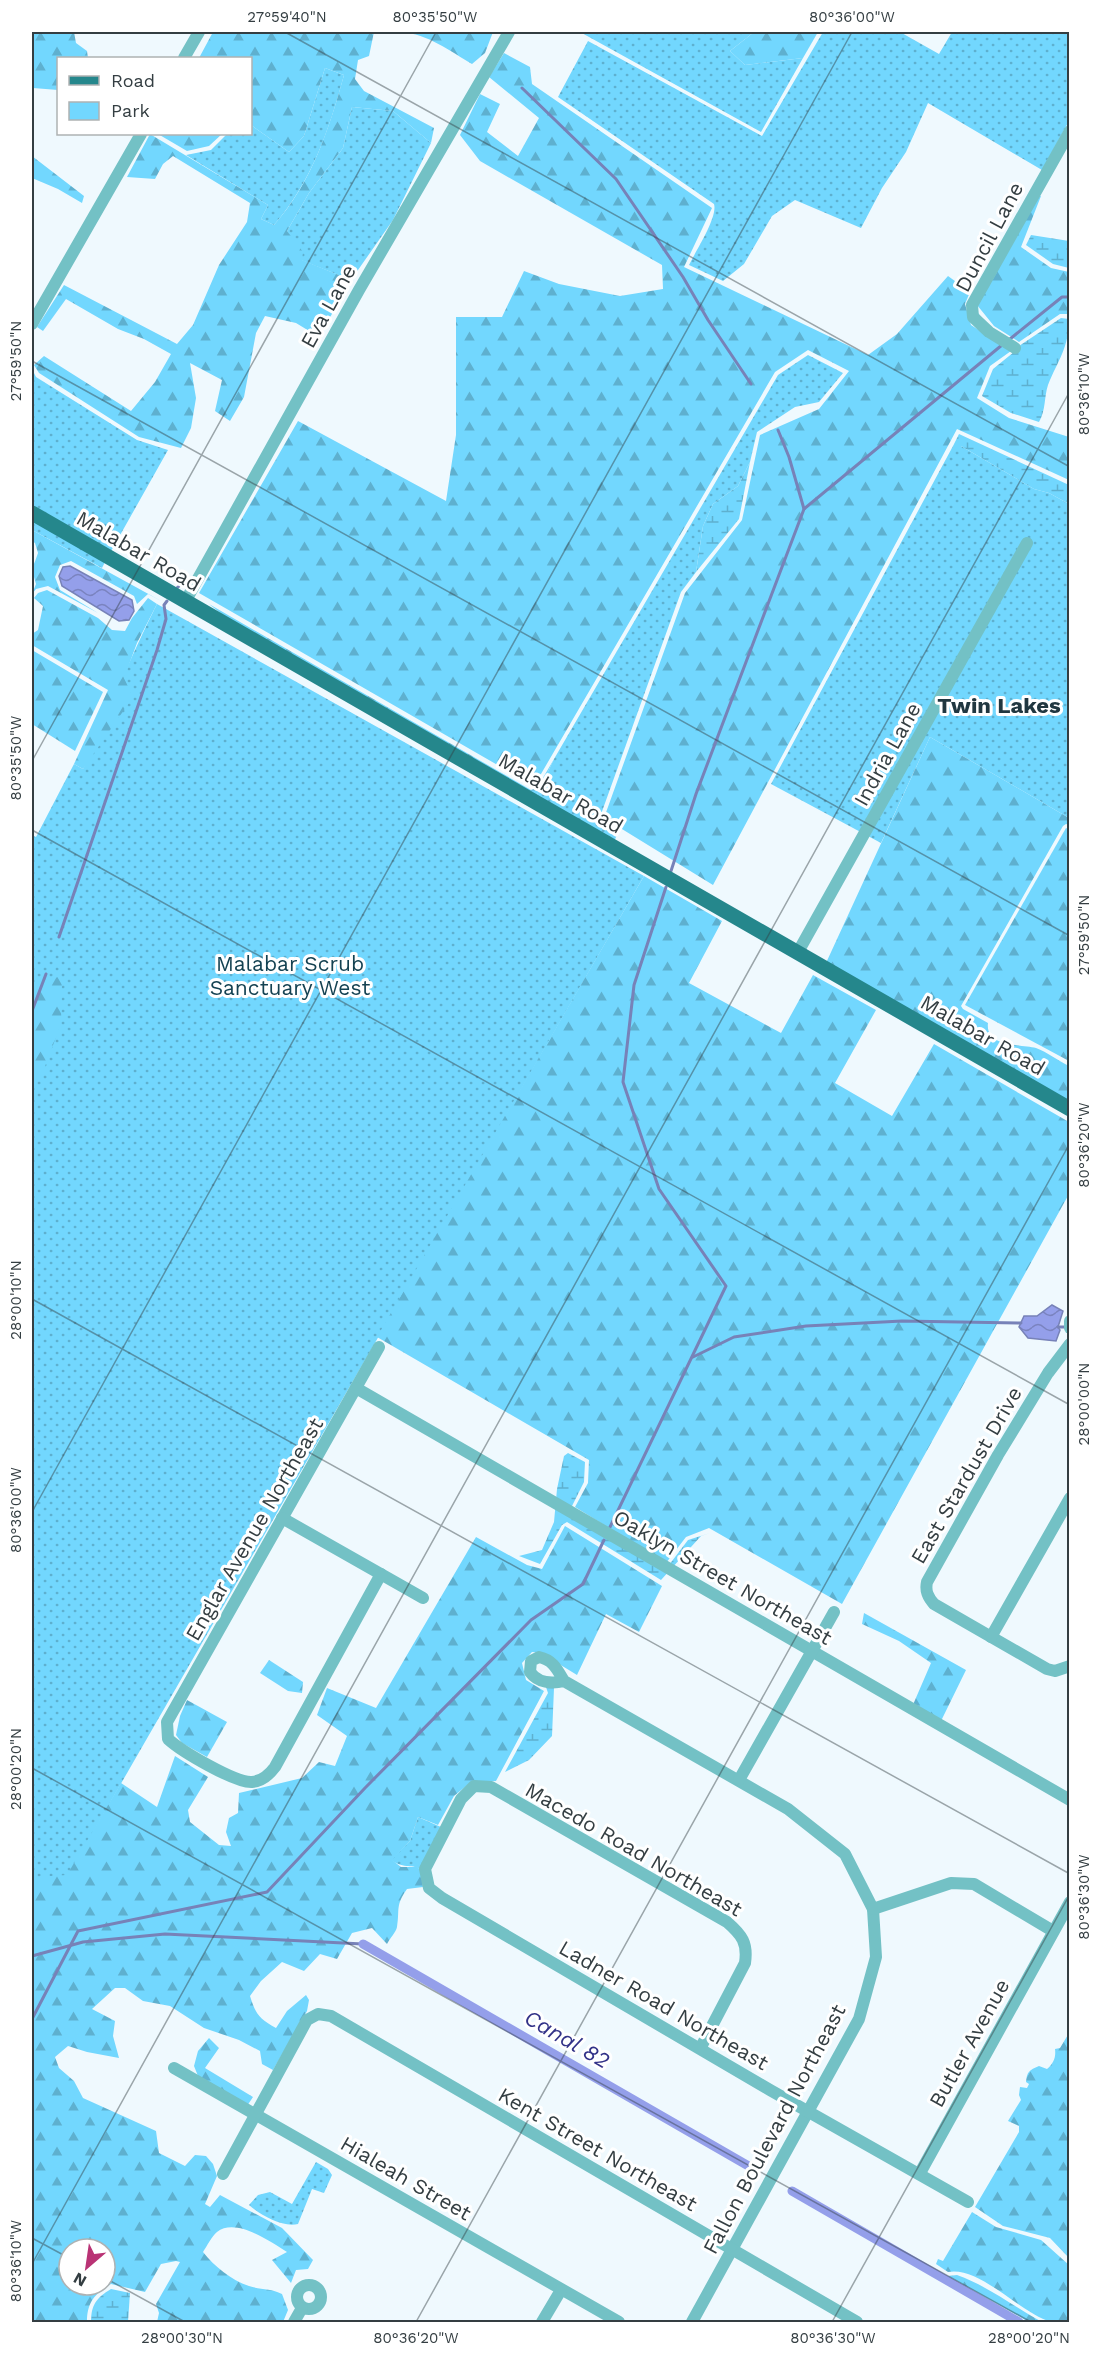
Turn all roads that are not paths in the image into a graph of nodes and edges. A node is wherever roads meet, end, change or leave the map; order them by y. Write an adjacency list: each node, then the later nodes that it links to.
1 (199, 32): 3 (street)
2 (509, 32): 10 (street, Eva Lane)
3 (185, 57)
4 (1070, 131): 7 (street, Duncil Lane)
5 (140, 135): 6 (street)
6 (32, 324)
7 (1015, 348)
8 (32, 513): 10 (main road, Malabar Road)
9 (1027, 543): 11 (street, Indria Lane)
10 (184, 602): 11 (main road, Malabar Road)
11 (798, 952): 12 (main road, Malabar Road)
12 (1070, 1109)
13 (1070, 1344): 21 (street, East Stardust Drive)
14 (379, 1347): 15 (street, Englar Avenue Northeast)
15 (356, 1388): 17 (street, Englar Avenue Northeast); 22 (street, Oaklyn Street Northeast)
16 (1070, 1498): 21 (street)
17 (282, 1518): 18 (street); 18 (street, Englar Avenue Northeast)
18 (381, 1574): 19 (street)
19 (423, 1598)
20 (834, 1612): 22 (street)
21 (991, 1637): 23 (street, East Stardust Drive)
22 (812, 1651): 25 (street); 27 (street, Oaklyn Street Northeast)
23 (1070, 1666)
24 (564, 1681): 25 (street, Fallon Boulevard Northeast)
25 (739, 1779): 29 (street, Fallon Boulevard Northeast)
26 (461, 1798): 31 (street, Ladner Road Northeast); 31 (street, Macedo Road Northeast)
27 (1070, 1800)
28 (1070, 1902): 30 (street, Butler Avenue)
29 (873, 1909): 30 (street); 33 (street, Fallon Boulevard Northeast)
30 (1053, 1931): 35 (street, Butler Avenue)
31 (701, 2047): 33 (street, Ladner Road Northeast)
32 (174, 2068): 34 (street, Hialeah Street)
33 (809, 2112): 35 (street, Ladner Road Northeast); 38 (street, Fallon Boulevard Northeast)
34 (255, 2114): 36 (street); 38 (street, Kent Street Northeast); 39 (street, Hialeah Street)
35 (920, 2173): 37 (street, Ladner Road Northeast)
36 (222, 2174)
37 (968, 2202)
38 (731, 2249): 41 (street, Kent Street Northeast); 45 (street, Fallon Boulevard Northeast)
39 (561, 2290): 43 (street); 44 (street, Hialeah Street)
40 (302, 2307): 42 (street)
41 (838, 2318): 46 (street, Kent Street Northeast)
42 (294, 2322)
43 (542, 2322)
44 (619, 2322)
45 (692, 2322)
46 (858, 2322)

